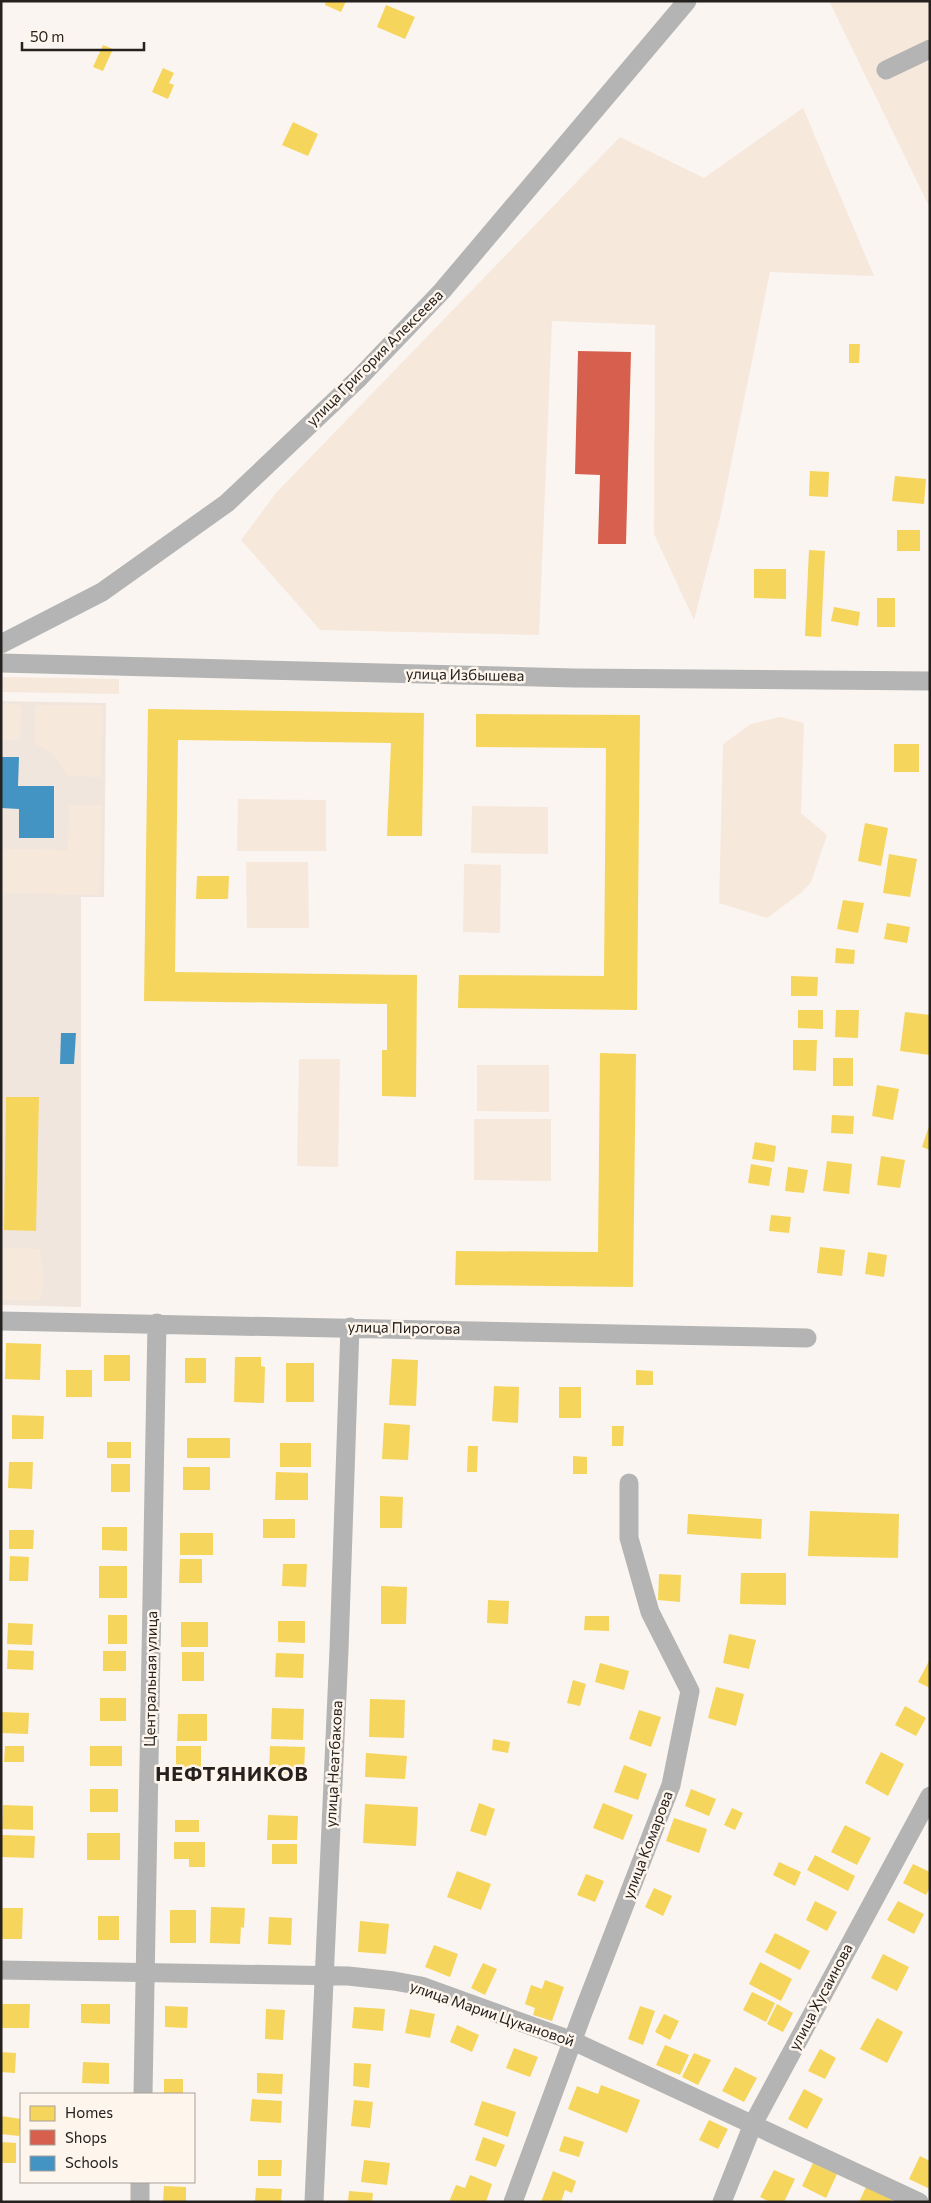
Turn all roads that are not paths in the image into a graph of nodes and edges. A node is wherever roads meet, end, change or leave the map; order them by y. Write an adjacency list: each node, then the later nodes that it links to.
1 (687, 1): 4 (street, улица Григория Алексеева)
2 (930, 50): 3 (street)
3 (886, 70)
4 (1, 644)
5 (1, 663): 6 (street, улица Избышева)
6 (930, 681)
7 (1, 1321): 8 (street, улица Пирогова)
8 (157, 1323): 9 (street, улица Пирогова); 14 (street, Центральная улица)
9 (350, 1327): 10 (street, улица Пирогова); 15 (street, улица Неатбакова)
10 (806, 1338)
11 (629, 1483): 16 (street, улица Комарова)
12 (930, 1796): 18 (street, улица Хусаинова)
13 (1, 1970): 14 (street, улица Марии Цукановой)
14 (146, 1972): 15 (street, улица Марии Цукановой); 17 (street, Центральная улица)
15 (324, 1976): 16 (street, улица Марии Цукановой); 21 (street, улица Неатбакова)
16 (573, 2041): 18 (street, улица Марии Цукановой); 22 (street, улица Комарова)
17 (143, 2093)
18 (753, 2124): 23 (street, улица Хусаинова); 24 (street, улица Марии Цукановой)
19 (140, 2183): 20 (street)
20 (140, 2202)
21 (314, 2202)
22 (513, 2202)
23 (722, 2202)
24 (919, 2202)

